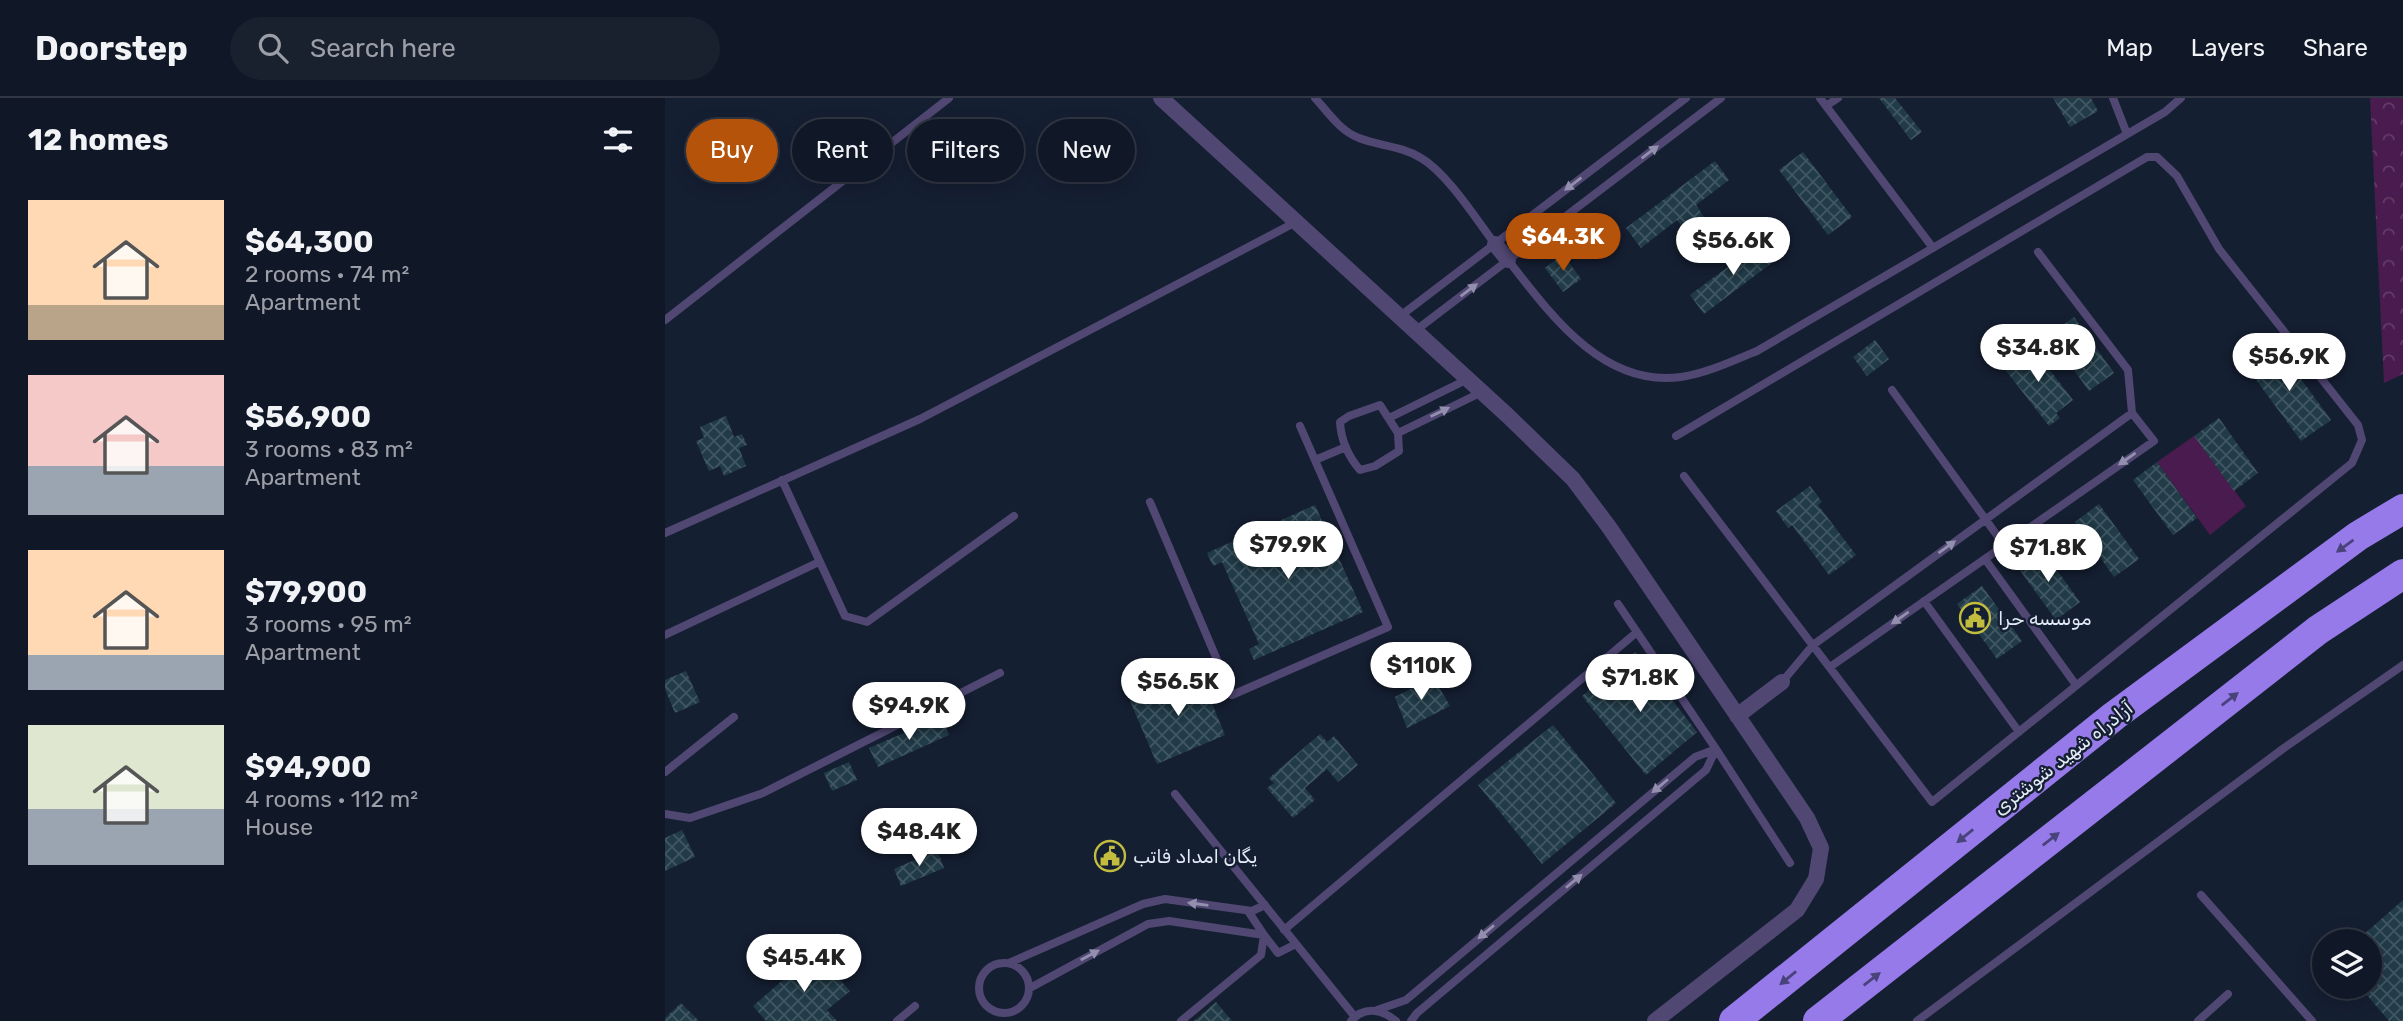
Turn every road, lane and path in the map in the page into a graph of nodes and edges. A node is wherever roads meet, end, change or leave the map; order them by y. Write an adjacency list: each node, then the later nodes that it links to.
1 (949, 98): 18 (lane)
2 (1161, 98): 12 (street)
3 (1315, 98): 13 (lane)
4 (1686, 98): 13 (lane, one-way to 13)
5 (1721, 98): 16 (lane, one-way to 5)
6 (1820, 98): 10 (lane)
7 (1838, 98): 10 (lane)
8 (2113, 98): 11 (lane)
9 (2182, 98): 11 (lane)
10 (1826, 106): 14 (lane)
11 (2127, 134): 14 (lane)
12 (1296, 222): 17 (street); 31 (lane)
13 (1495, 244): 16 (street); 17 (lane)
14 (1933, 248): 16 (lane)
15 (2038, 252): 23 (lane)
16 (1508, 260): 19 (lane, one-way to 16)
17 (1399, 317): 19 (street)
18 (665, 320)
19 (1415, 331): 20 (street)
20 (1468, 379): 22 (street); 24 (lane)
21 (1892, 390): 35 (lane)
22 (1482, 392): 26 (lane, one-way to 22); 51 (street)
23 (2131, 413): 35 (lane); 37 (lane, one-way to 37)
24 (1388, 418): 26 (lane); 28 (lane)
25 (1300, 426): 29 (lane)
26 (1398, 433): 28 (lane)
27 (1676, 436): 50 (lane)
28 (1346, 447): 29 (lane)
29 (1315, 460): 32 (lane)
30 (1685, 476): 45 (lane)
31 (782, 480): 36 (lane); 39 (lane)
32 (1150, 502)
33 (2403, 509): 76 (highway, آزادراه شهید شوشتری, one-way to 76)
34 (1014, 516): 39 (lane)
35 (1986, 519): 37 (lane); 45 (lane, one-way to 35)
36 (665, 533)
37 (2004, 545): 38 (lane)
38 (1985, 559): 41 (lane); 50 (lane)
39 (819, 562): 44 (lane)
40 (2403, 575): 77 (highway, one-way to 40)
41 (1924, 601): 47 (lane, one-way to 47); 53 (lane)
42 (1618, 604): 43 (lane)
43 (1637, 632): 54 (lane); 62 (lane)
44 (665, 635)
45 (1813, 645): 47 (lane); 49 (lane)
46 (2403, 665): 78 (lane)
47 (1830, 667): 53 (lane)
48 (1000, 673): 57 (lane)
49 (1782, 682): 51 (street)
50 (2076, 685): 53 (lane)
51 (1737, 716): 75 (street)
52 (734, 717): 55 (lane)
53 (2019, 732)
54 (1716, 749): 58 (lane); 69 (lane, one-way to 69); 74 (lane, one-way to 54)
55 (665, 772)
56 (1175, 794): 60 (lane)
57 (665, 814)
58 (1790, 863)
59 (2201, 895): 80 (lane)
60 (1265, 905): 61 (lane); 62 (lane)
61 (1248, 911): 63 (lane); 65 (lane, one-way to 65)
62 (1284, 930): 64 (lane)
63 (1264, 935): 64 (lane); 66 (lane, one-way to 63); 72 (lane)
64 (1296, 944): 70 (lane)
65 (1009, 963): 66 (lane); 66 (lane)
66 (1030, 988)
67 (2228, 994): 79 (lane)
68 (915, 1006): 71 (lane)
69 (1377, 1010): 70 (lane); 73 (lane)
70 (1353, 1019)
71 (897, 1021)
72 (1181, 1021)
73 (1396, 1021)
74 (1411, 1021)
75 (1655, 1021)
76 (1734, 1021)
77 (1818, 1021)
78 (1917, 1021)
79 (2198, 1021)
80 (2312, 1021)

